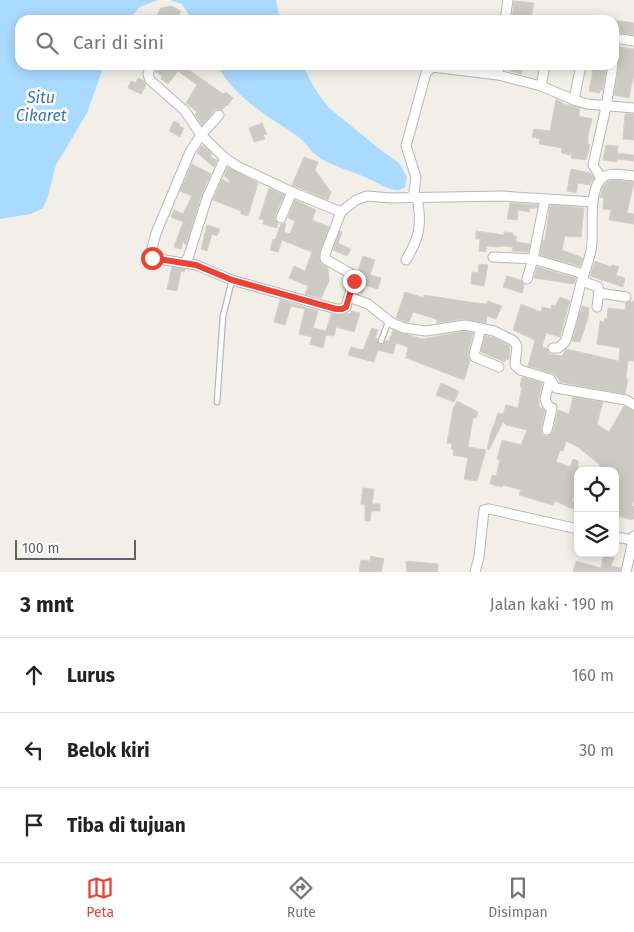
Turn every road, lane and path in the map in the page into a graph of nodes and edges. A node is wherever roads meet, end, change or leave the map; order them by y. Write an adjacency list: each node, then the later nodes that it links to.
1 (508, 0): 2 (street)
2 (506, 15)
3 (619, 39): 4 (street)
4 (634, 41)
5 (150, 70): 18 (street)
6 (428, 70): 23 (street)
7 (464, 70): 12 (street)
8 (498, 70): 12 (street)
9 (544, 70): 13 (street)
10 (580, 70): 14 (street)
11 (613, 70): 15 (street)
12 (498, 75): 13 (street)
13 (541, 86): 14 (street)
14 (574, 100): 15 (street)
15 (606, 107): 16 (street); 21 (street)
16 (634, 108)
17 (219, 115): 18 (street)
18 (201, 135): 19 (street); 31 (street)
19 (225, 158): 22 (street); 31 (street)
20 (634, 176): 21 (street)
21 (601, 178): 25 (street)
22 (292, 192): 26 (street); 27 (street)
23 (414, 197): 24 (street); 26 (street); 30 (street)
24 (545, 199): 25 (street); 29 (street)
25 (593, 202): 32 (street)
26 (341, 212): 36 (street)
27 (280, 218)
28 (493, 257): 29 (street)
29 (533, 259): 32 (street); 33 (street)
30 (406, 260)
31 (185, 263): 34 (street)
32 (583, 278): 35 (street); 42 (street)
33 (527, 279)
34 (232, 280): 36 (street); 45 (lane)
35 (599, 293): 37 (street); 38 (street)
36 (349, 297): 39 (street)
37 (626, 297)
38 (597, 307)
39 (389, 320): 40 (street); 41 (lane)
40 (480, 328): 43 (street); 44 (street)
41 (381, 341)
42 (553, 348)
43 (499, 366)
44 (550, 378): 46 (street); 47 (street)
45 (217, 402)
46 (634, 405)
47 (547, 430)
48 (574, 528): 52 (street)
49 (619, 537): 50 (street)
50 (633, 538): 51 (street)
51 (632, 555): 53 (street)
52 (474, 572)
53 (626, 572)

